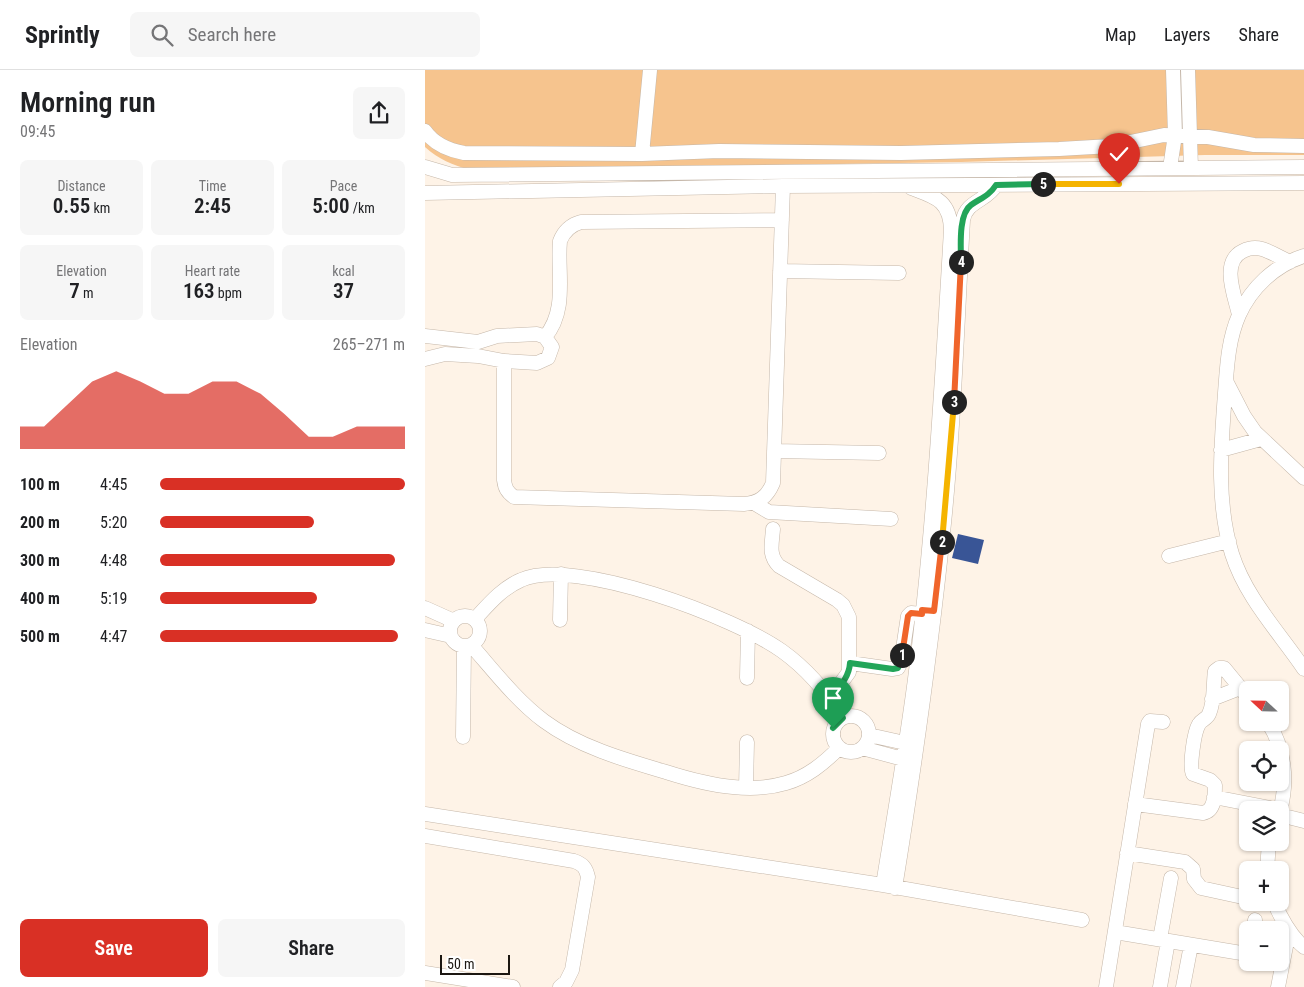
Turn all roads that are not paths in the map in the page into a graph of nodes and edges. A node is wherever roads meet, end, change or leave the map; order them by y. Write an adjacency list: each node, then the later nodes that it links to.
1 (650, 70): 8 (street)
2 (1173, 70): 5 (street)
3 (1188, 70): 6 (street)
4 (425, 130): 8 (street)
5 (1175, 135): 6 (street); 8 (street); 11 (street)
6 (1189, 136): 7 (street); 12 (street)
7 (1304, 146)
8 (642, 154)
9 (1304, 167): 12 (street)
10 (425, 168): 11 (street)
11 (1170, 168): 12 (street)
12 (1191, 168)
13 (1304, 183): 15 (street)
14 (904, 185): 15 (street); 16 (street); 45 (street)
15 (996, 185): 45 (street)
16 (783, 186): 17 (street); 18 (street)
17 (425, 193)
18 (782, 220): 21 (street); 24 (street)
19 (1304, 256): 20 (street)
20 (1290, 262): 23 (street); 23 (street)
21 (780, 271): 22 (street); 35 (street)
22 (899, 273)
23 (1239, 315): 30 (street)
24 (545, 336): 26 (street); 29 (street)
25 (430, 337): 26 (street); 28 (street)
26 (484, 341): 27 (street)
27 (483, 356): 28 (street); 29 (street)
28 (430, 358)
29 (504, 361): 38 (street)
30 (1226, 381): 31 (street); 32 (street)
31 (1244, 416): 32 (street); 33 (street)
32 (1223, 420): 34 (street)
33 (1261, 440): 34 (street); 37 (street)
34 (1221, 450): 41 (street)
35 (774, 451): 36 (street); 38 (street)
36 (879, 453)
37 (1304, 478)
38 (754, 503): 39 (street)
39 (891, 519)
40 (773, 529): 53 (street)
41 (1229, 541): 42 (street); 54 (street)
42 (1169, 556)
43 (561, 574): 46 (street); 47 (street); 50 (street)
44 (425, 608): 48 (street)
45 (926, 611): 53 (street); 66 (street); 81 (street)
46 (475, 619): 48 (street); 52 (street)
47 (560, 620)
48 (454, 621): 51 (street)
49 (425, 630): 51 (street)
50 (748, 631): 55 (street); 58 (street)
51 (451, 636): 52 (street)
52 (467, 645): 64 (street); 70 (street)
53 (850, 663): 58 (street)
54 (1304, 669)
55 (747, 678)
56 (1239, 686): 59 (street)
57 (1239, 693): 59 (street)
58 (830, 698): 60 (street)
59 (1212, 699): 71 (street)
60 (843, 718): 63 (street); 67 (street)
61 (1163, 722): 74 (street)
62 (1272, 731): 72 (street)
63 (869, 735): 66 (street); 68 (street)
64 (463, 737)
65 (747, 742): 70 (street)
66 (905, 743): 69 (street)
67 (839, 748): 68 (street); 70 (street)
68 (862, 748): 69 (street)
69 (903, 759): 81 (street)
70 (746, 788)
71 (1214, 797): 73 (street); 74 (street)
72 (1282, 801)
73 (1239, 803)
74 (1135, 804): 79 (street)
75 (425, 814): 81 (street)
76 (1289, 815): 77 (street)
77 (1304, 821)
78 (425, 836): 95 (street)
79 (1127, 853): 82 (street); 84 (street)
80 (1171, 878): 85 (street)
81 (889, 886): 83 (street)
82 (1239, 896)
83 (1082, 920)
84 (1115, 932): 85 (street); 96 (street)
85 (1164, 940): 87 (street); 90 (street)
86 (1289, 941): 88 (street)
87 (1191, 945): 89 (street); 91 (street)
88 (1304, 947)
89 (1239, 953)
90 (1165, 959): 91 (street); 97 (street)
91 (1188, 962): 98 (street)
92 (1280, 971): 99 (street)
93 (425, 972): 94 (street)
94 (513, 987)
95 (560, 987)
96 (1106, 987)
97 (1160, 987)
98 (1183, 987)
99 (1278, 987)

